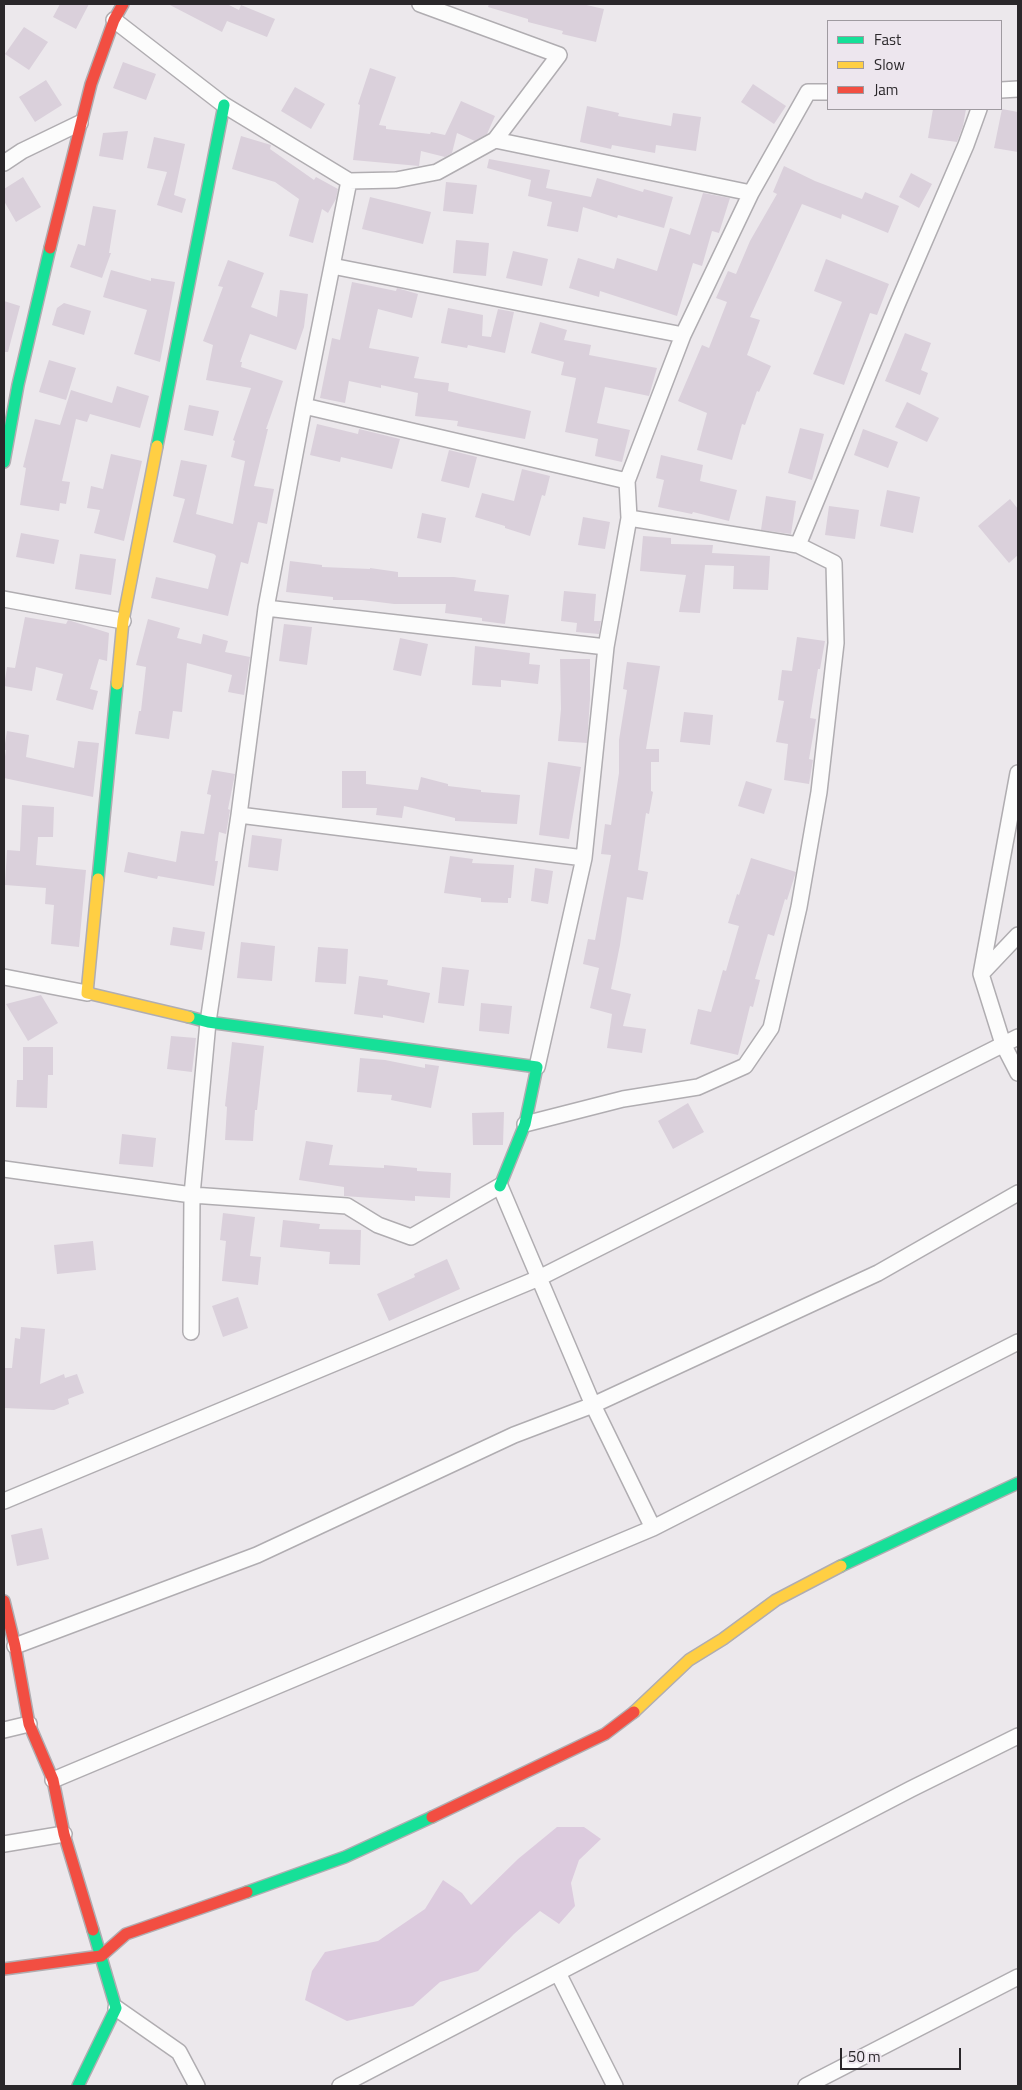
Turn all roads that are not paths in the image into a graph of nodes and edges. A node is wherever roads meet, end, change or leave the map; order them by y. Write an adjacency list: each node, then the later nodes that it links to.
1 (123, 4): 3 (street)
2 (420, 4): 10 (street)
3 (114, 20): 7 (street); 9 (street)
4 (1018, 89): 5 (street)
5 (1002, 90)
6 (827, 92): 13 (street)
7 (224, 105): 12 (street); 25 (street)
8 (979, 110): 22 (street)
9 (80, 123): 11 (street); 16 (street)
10 (495, 140): 12 (street); 13 (street)
11 (4, 163)
12 (349, 181): 14 (street)
13 (751, 193): 15 (street)
14 (332, 266): 15 (street); 18 (street)
15 (684, 335): 20 (street)
16 (18, 385): 17 (street); 19 (street)
17 (4, 390)
18 (304, 406): 20 (street); 24 (street)
19 (4, 462)
20 (627, 481): 21 (street)
21 (630, 518): 22 (street); 26 (street)
22 (798, 545): 39 (street)
23 (4, 600): 25 (street)
24 (266, 608): 26 (street); 28 (street)
25 (123, 621): 33 (street)
26 (606, 647): 29 (street)
27 (1018, 773): 31 (street)
28 (238, 815): 29 (street); 34 (street)
29 (584, 858): 37 (street)
30 (1018, 935): 31 (street)
31 (981, 974): 36 (street)
32 (4, 976): 33 (street)
33 (87, 993): 34 (street)
34 (208, 1022): 37 (street); 43 (street)
35 (1018, 1038): 36 (street)
36 (1002, 1044): 38 (street); 44 (street)
37 (537, 1067): 39 (street)
38 (1018, 1073)
39 (526, 1124): 41 (street)
40 (4, 1168): 43 (street)
41 (500, 1186): 43 (street); 44 (street)
42 (1018, 1193): 47 (street)
43 (192, 1195): 45 (street)
44 (539, 1278): 47 (street); 49 (street)
45 (191, 1332)
46 (1018, 1342): 50 (street)
47 (593, 1405): 50 (street); 52 (street)
48 (1018, 1484): 59 (street)
49 (4, 1501)
50 (653, 1528): 56 (street)
51 (4, 1601): 52 (street)
52 (16, 1646): 53 (street)
53 (29, 1724): 54 (street); 56 (street)
54 (4, 1730)
55 (1018, 1736): 61 (street)
56 (53, 1780): 57 (street)
57 (64, 1834): 58 (street); 59 (street)
58 (4, 1844)
59 (101, 1956): 60 (street); 63 (street)
60 (4, 1969)
61 (558, 1973): 66 (street); 67 (street)
62 (1018, 1977): 68 (street)
63 (116, 2008): 64 (street); 65 (street)
64 (78, 2086)
65 (197, 2086)
66 (340, 2086)
67 (615, 2086)
68 (806, 2086)

